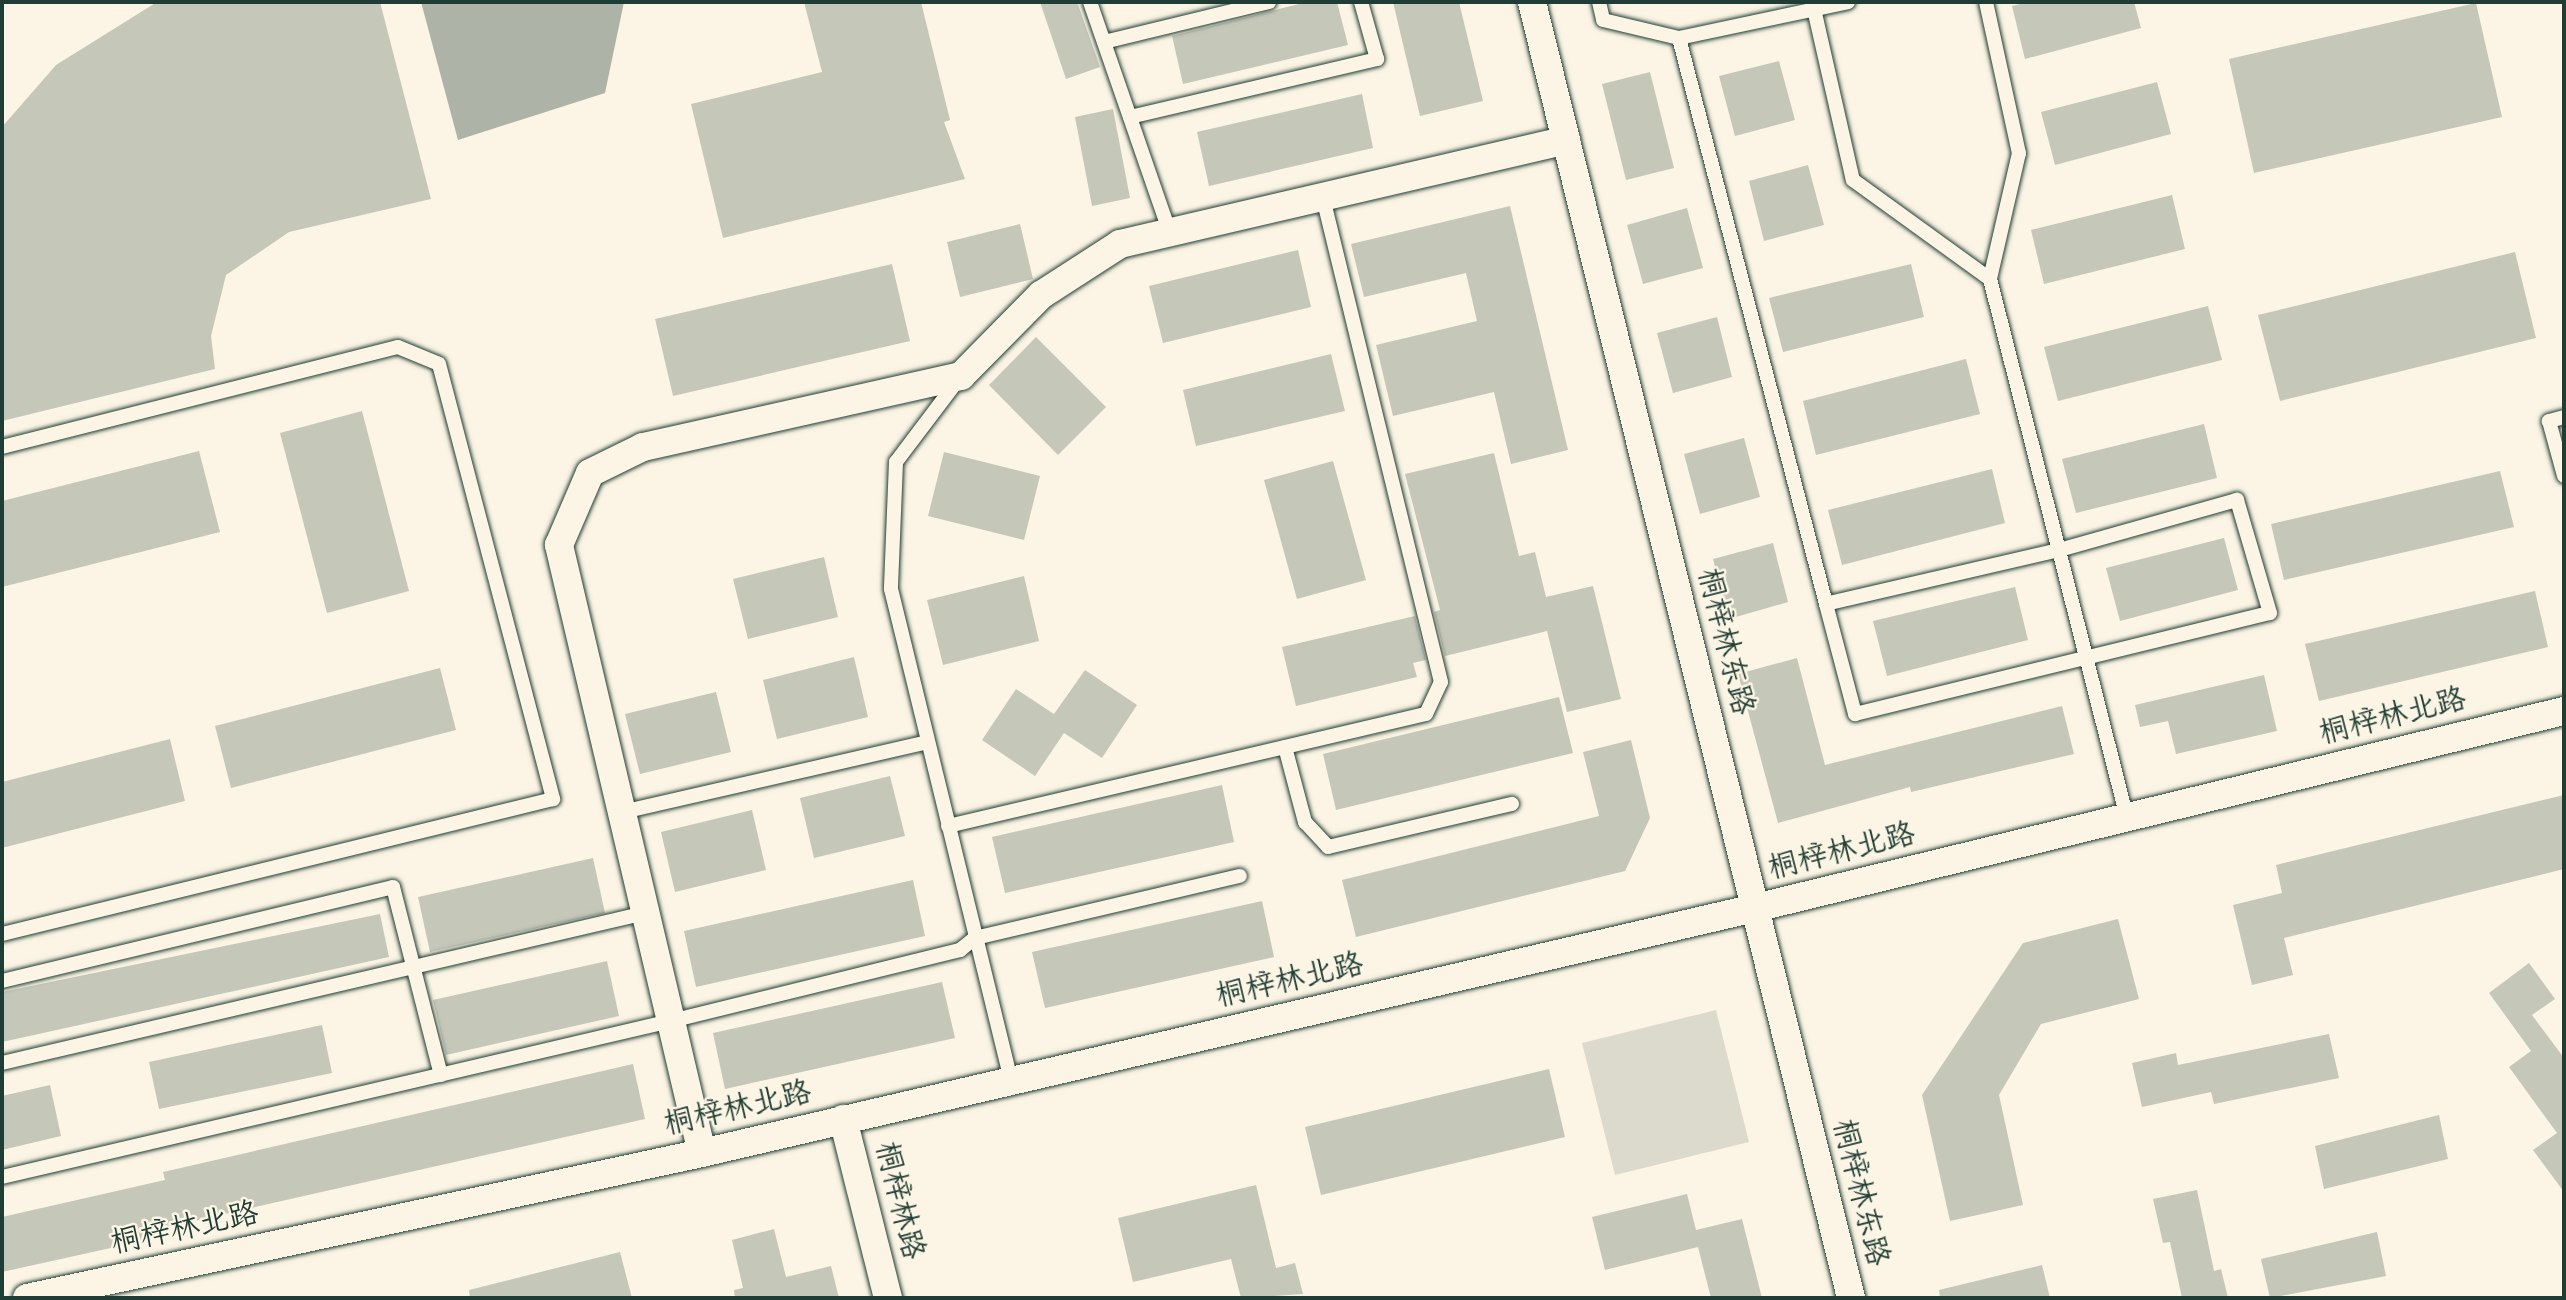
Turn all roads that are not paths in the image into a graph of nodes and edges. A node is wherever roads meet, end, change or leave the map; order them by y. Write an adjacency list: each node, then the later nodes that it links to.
1 (1090, 2): 10 (lane)
2 (1269, 2): 10 (lane)
3 (1361, 2): 11 (lane)
4 (1532, 2): 12 (street, 桐梓林东路)
5 (1599, 2): 9 (lane)
6 (1848, 2): 8 (lane)
7 (1986, 2): 15 (lane)
8 (1814, 9): 9 (lane); 15 (lane)
9 (1679, 38): 21 (lane)
10 (1104, 42): 11 (lane)
11 (1130, 117): 14 (lane)
12 (1566, 140): 13 (street); 31 (street, 桐梓林东路)
13 (1323, 197): 14 (street); 25 (lane)
14 (1170, 233): 16 (street)
15 (1990, 279): 20 (lane)
16 (961, 376): 24 (lane); 27 (street)
17 (2564, 417): 19 (lane)
18 (2, 447): 33 (lane)
19 (2564, 476)
20 (2059, 550): 21 (lane); 22 (lane); 22 (lane)
21 (1826, 604): 22 (lane)
22 (2087, 660): 28 (lane)
23 (2564, 711): 28 (street, 桐梓林北路)
24 (927, 742): 27 (lane); 29 (lane)
25 (1285, 747): 26 (lane); 29 (lane)
26 (1512, 804)
27 (622, 812): 32 (street)
28 (2127, 818): 31 (street, 桐梓林北路)
29 (948, 827): 34 (lane)
30 (1240, 876): 34 (lane)
31 (1755, 908): 40 (street, 桐梓林北路); 46 (street, 桐梓林东路)
32 (645, 913): 35 (lane); 37 (street)
33 (2, 934)
34 (975, 938): 37 (lane); 40 (lane)
35 (414, 967): 36 (lane); 38 (lane); 39 (lane)
36 (2, 981)
37 (671, 1021): 39 (lane); 42 (street)
38 (2, 1063)
39 (441, 1074): 43 (lane)
40 (1011, 1080): 41 (street, 桐梓林北路)
41 (843, 1119): 42 (street, 桐梓林北路); 45 (street, 桐梓林路)
42 (702, 1153): 44 (street, 桐梓林北路)
43 (2, 1177)
44 (27, 1298)
45 (888, 1298)
46 (1851, 1298)

